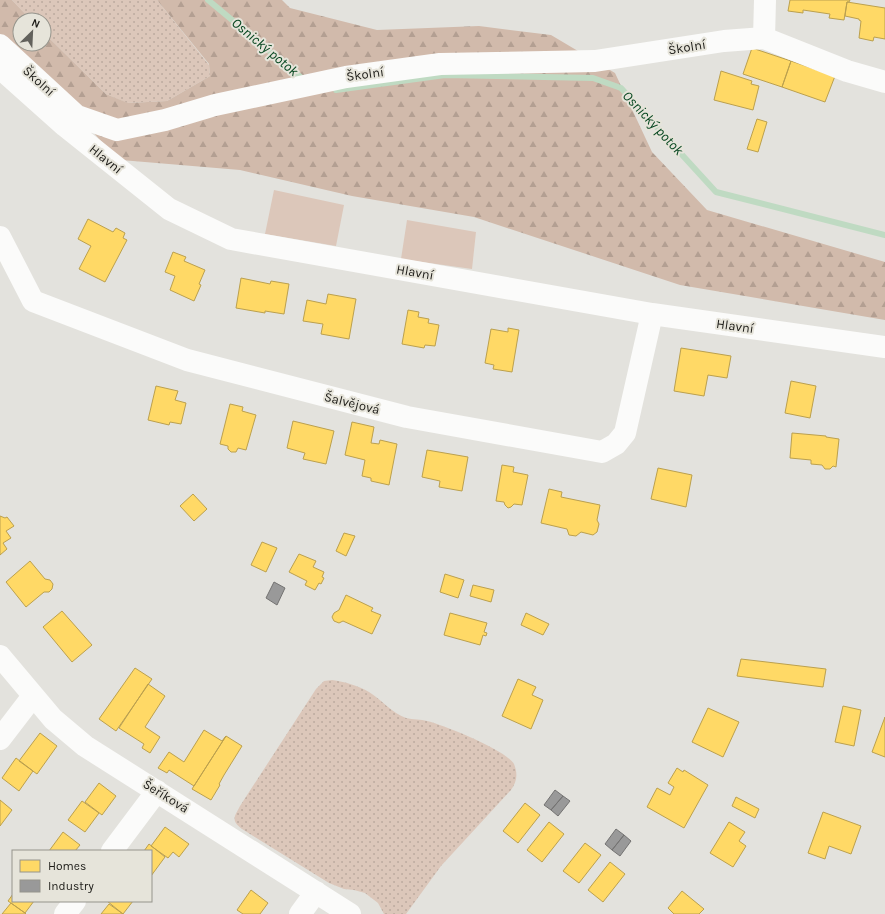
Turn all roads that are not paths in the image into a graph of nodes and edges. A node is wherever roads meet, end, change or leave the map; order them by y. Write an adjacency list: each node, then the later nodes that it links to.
1 (765, 0): 2 (street)
2 (764, 38): 3 (street, Školní); 5 (street, Školní)
3 (0, 45)
4 (0, 68): 7 (street, Hlavní)
5 (885, 82)
6 (0, 237): 7 (street, Šalvějová)
7 (652, 314): 8 (street, Hlavní)
8 (885, 347)
9 (0, 656): 10 (street, Šeříková)
10 (33, 696): 11 (street); 12 (street, Šeříková)
11 (0, 739)
12 (157, 791): 13 (street); 14 (street, Šeříková)
13 (113, 850)
14 (316, 892): 17 (street); 18 (street, Šeříková)
15 (74, 902): 16 (street)
16 (65, 914)
17 (300, 914)
18 (350, 914)

